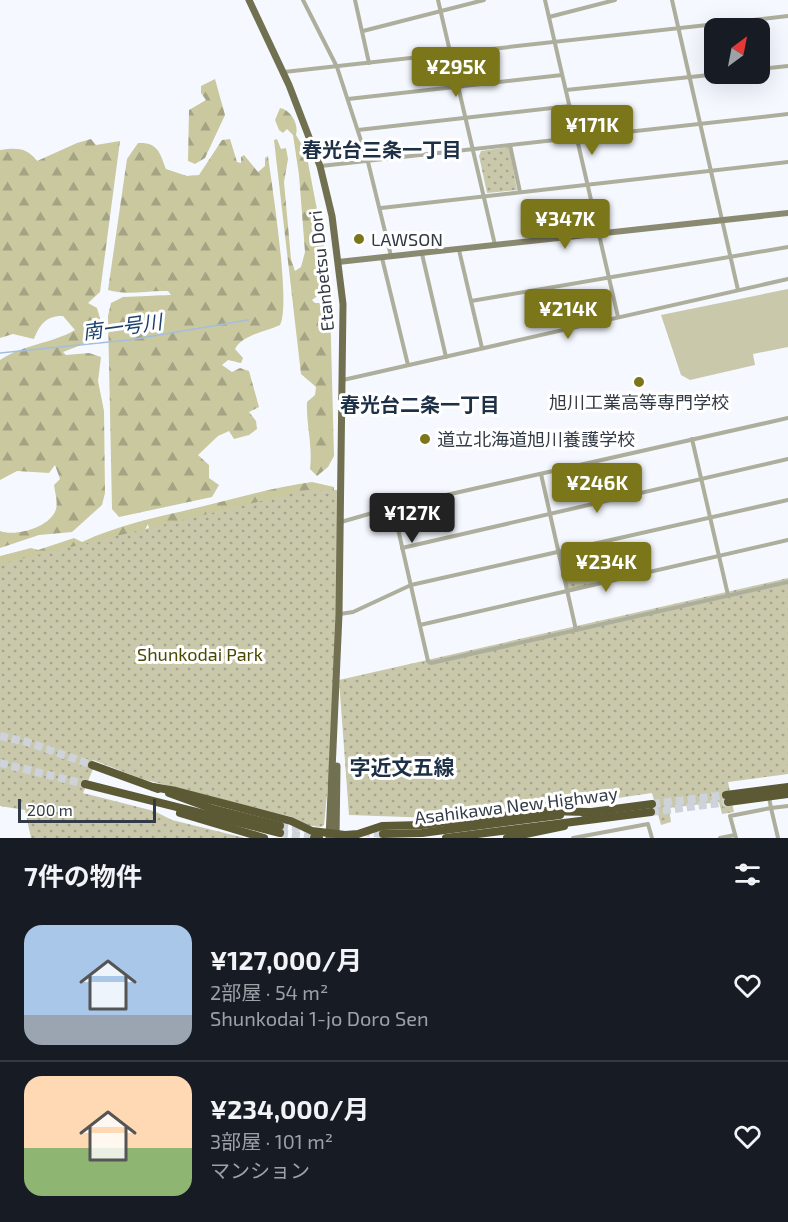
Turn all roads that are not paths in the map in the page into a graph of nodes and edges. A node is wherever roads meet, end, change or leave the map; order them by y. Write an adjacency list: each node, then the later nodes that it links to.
1 (249, 0): 20 (main road, Etanbetsu Dori)
2 (303, 0): 18 (street)
3 (355, 0): 13 (street)
4 (438, 0): 9 (street)
5 (484, 0): 9 (street)
6 (546, 0): 11 (street)
7 (615, 0): 11 (street)
8 (672, 0): 12 (street)
9 (441, 11): 13 (street); 15 (street)
10 (788, 16): 12 (street)
11 (549, 17): 14 (street)
12 (678, 28): 14 (street); 23 (street)
13 (363, 32): 16 (street)
14 (554, 42): 15 (street); 21 (street)
15 (451, 54): 16 (street); 24 (street)
16 (369, 63): 18 (street)
17 (788, 66): 19 (street)
18 (337, 67): 20 (street); 26 (street)
19 (770, 68)
20 (283, 72): 37 (main road, Etanbetsu Dori)
21 (562, 75): 24 (street); 25 (street)
22 (704, 76): 23 (street)
23 (689, 77): 25 (street); 30 (street)
24 (459, 87): 26 (street); 29 (street)
25 (566, 90): 27 (street)
26 (348, 99): 31 (street)
27 (570, 106): 29 (street); 32 (street)
28 (788, 114): 30 (street)
29 (466, 118): 31 (street); 34 (street)
30 (700, 124): 32 (street); 38 (street)
31 (357, 130): 35 (street)
32 (577, 137): 33 (street); 39 (street)
33 (510, 145): 34 (street); 40 (street)
34 (473, 149): 35 (street); 41 (street)
35 (368, 162): 37 (street); 42 (street)
36 (788, 162): 38 (street)
37 (320, 166): 53 (main road, Etanbetsu Dori)
38 (710, 170): 39 (street); 44 (street)
39 (587, 184): 40 (street); 45 (street)
40 (520, 192): 41 (street)
41 (484, 196): 42 (street); 46 (street)
42 (381, 208): 52 (street)
43 (788, 213): 44 (street)
44 (722, 220): 45 (street); 50 (street)
45 (599, 234): 46 (street); 54 (street)
46 (495, 246): 48 (street)
47 (788, 247): 50 (street)
48 (459, 250): 49 (street); 57 (street)
49 (422, 254): 52 (street); 60 (street)
50 (730, 256): 54 (street); 56 (street)
51 (382, 258): 52 (street); 53 (street); 61 (street)
52 (391, 258)
53 (338, 262): 62 (main road, Etanbetsu Dori)
54 (609, 277): 57 (street); 58 (street)
55 (788, 279): 56 (street)
56 (738, 290): 58 (street)
57 (471, 301): 59 (street)
58 (618, 317): 59 (street)
59 (482, 348): 60 (street)
60 (446, 357): 61 (street)
61 (408, 365): 62 (street)
62 (343, 380): 72 (main road, Etanbetsu Dori)
63 (788, 418): 64 (street)
64 (692, 440): 66 (street); 67 (street)
65 (788, 459): 67 (street)
66 (541, 474): 69 (street); 70 (street)
67 (701, 478): 70 (street); 71 (street)
68 (788, 500): 71 (street)
69 (393, 507): 72 (street); 75 (street)
70 (550, 513): 75 (street); 76 (street)
71 (710, 518): 74 (street); 77 (street)
72 (341, 522): 83 (main road, Etanbetsu Dori)
73 (788, 540): 77 (street)
74 (602, 543): 76 (street); 78 (street)
75 (402, 548): 80 (street)
76 (559, 553): 80 (street); 81 (street)
77 (719, 556): 78 (street); 82 (street)
78 (612, 581): 81 (street)
79 (788, 582): 82 (street)
80 (411, 585): 83 (street); 84 (street)
81 (568, 591): 84 (street); 85 (street)
82 (728, 595): 85 (street)
83 (339, 614): 99 (main road, Etanbetsu Dori)
84 (420, 625): 85 (street)
85 (576, 630)
86 (92, 765): 89 (highway)
87 (85, 784): 92 (highway)
88 (788, 786): 91 (highway)
89 (153, 787): 92 (highway); 99 (highway)
90 (788, 794): 91 (highway)
91 (768, 797): 94 (street)
92 (164, 805): 101 (highway)
93 (788, 806): 94 (street)
94 (771, 808): 100 (street); 110 (street)
95 (588, 812): 96 (highway, Asahikawa New Highway); 98 (highway, Asahikawa New Highway); 99 (highway)
96 (595, 819): 104 (highway, Asahikawa New Highway); 105 (highway)
97 (602, 832): 106 (street); 107 (street); 108 (street)
98 (383, 834)
99 (332, 836)
100 (735, 836): 109 (street)
101 (264, 838)
102 (314, 838): 103 (highway)
103 (319, 838)
104 (446, 838)
105 (507, 838)
106 (574, 838)
107 (603, 838)
108 (652, 838)
109 (720, 838)
110 (777, 838)

